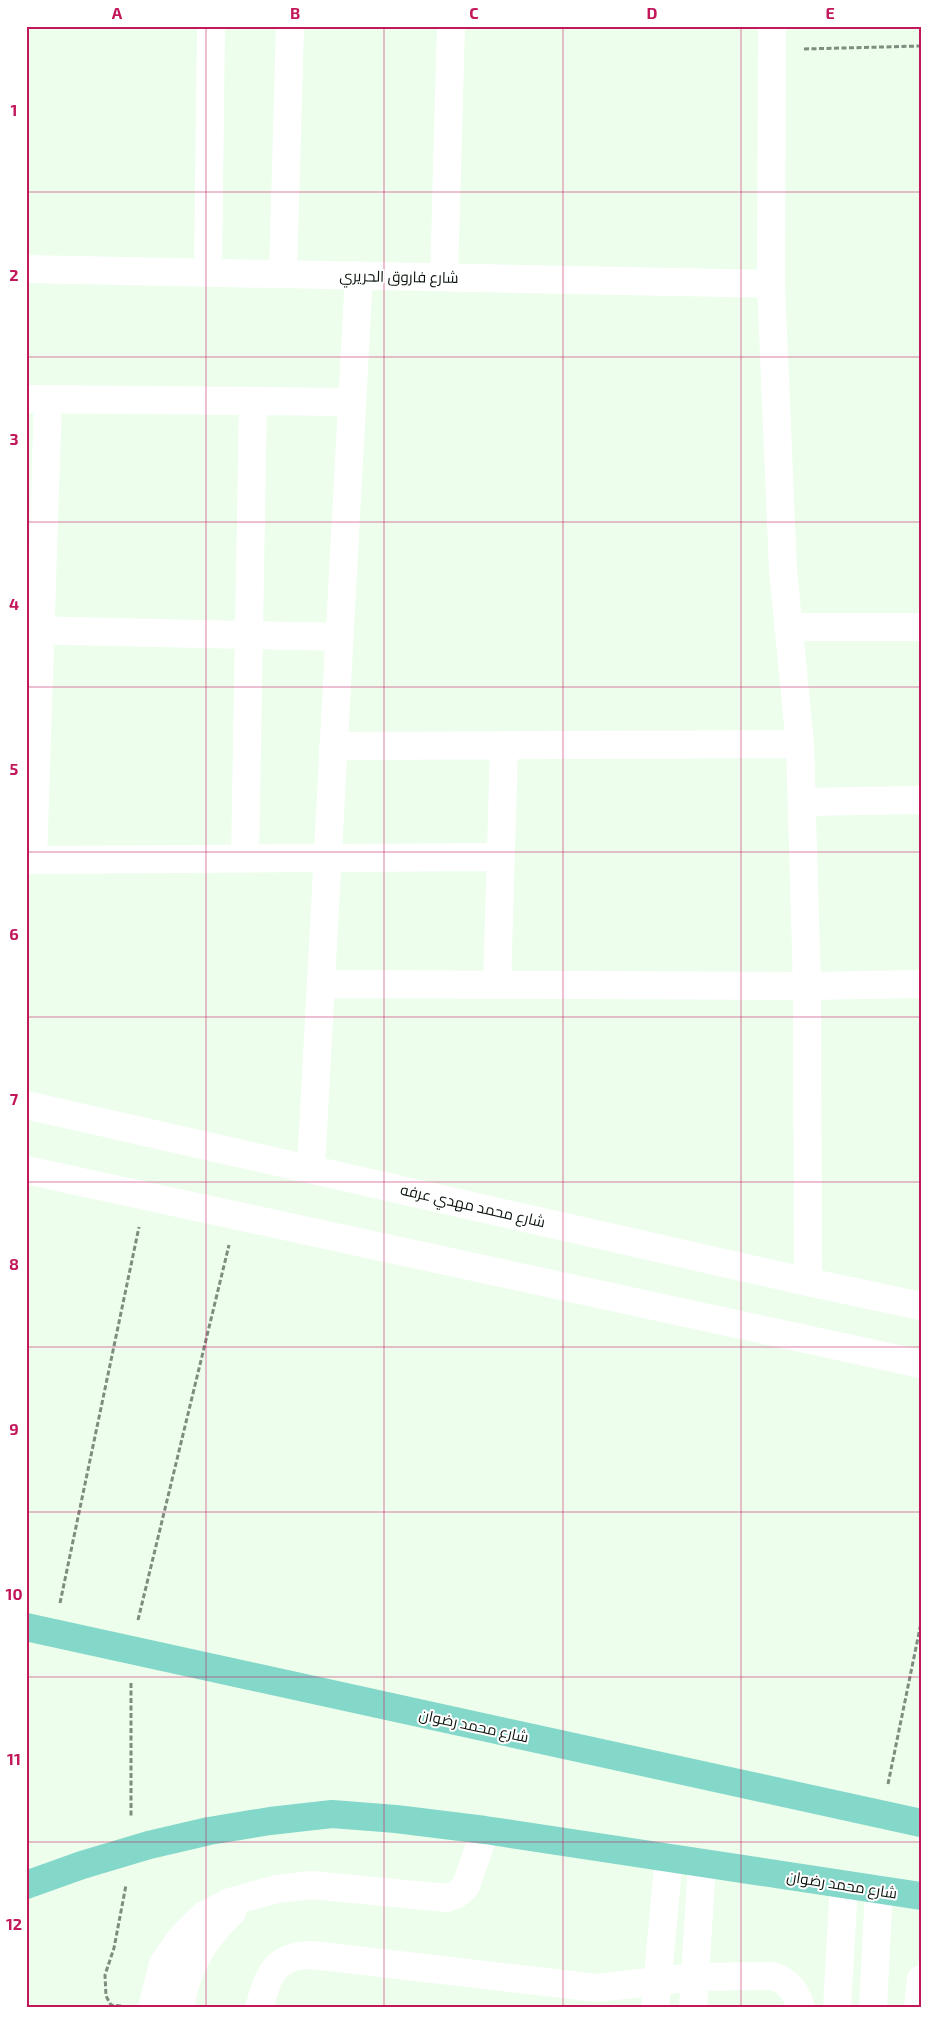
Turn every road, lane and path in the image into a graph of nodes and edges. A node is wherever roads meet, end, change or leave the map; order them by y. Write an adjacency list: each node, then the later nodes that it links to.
1 (211, 26): 7 (street)
2 (290, 26): 8 (street)
3 (451, 26): 10 (street)
4 (772, 38): 5 (path); 11 (street)
5 (921, 46)
6 (26, 269): 7 (street, شارع فاروق الحريري)
7 (208, 272): 8 (street, شارع فاروق الحريري)
8 (283, 274): 9 (street, شارع فاروق الحريري)
9 (359, 275): 10 (street, شارع فاروق الحريري); 14 (street)
10 (444, 277): 11 (street, شارع فاروق الحريري)
11 (771, 284): 15 (street)
12 (37, 399): 13 (street); 17 (street)
13 (253, 401): 14 (street); 18 (street)
14 (352, 402): 19 (street)
15 (788, 627): 16 (street); 20 (street)
16 (921, 628)
17 (33, 630): 18 (street); 28 (street)
18 (249, 635): 19 (street); 27 (street)
19 (339, 637): 21 (street)
20 (800, 744): 22 (street); 24 (street)
21 (333, 746): 22 (street); 25 (street)
22 (504, 746): 26 (street)
23 (921, 800): 24 (street)
24 (802, 802): 32 (street)
25 (328, 858): 26 (street); 27 (street); 29 (street)
26 (501, 858): 31 (street)
27 (245, 859): 28 (street)
28 (30, 860)
29 (321, 984): 31 (street); 34 (street)
30 (921, 984): 32 (street)
31 (497, 985): 32 (street)
32 (807, 986): 37 (street)
33 (26, 1104): 34 (street, شارع محمد مهدي عرفه)
34 (310, 1168): 37 (street, شارع محمد مهدي عرفه)
35 (26, 1170): 36 (street)
36 (145, 1197): 39 (street); 42 (path)
37 (808, 1282): 38 (street, شارع محمد مهدي عرفه)
38 (921, 1306)
39 (921, 1364)
40 (921, 1623): 43 (path)
41 (26, 1627): 42 (main road, شارع محمد رضوان)
42 (54, 1633): 43 (main road, شارع محمد رضوان)
43 (882, 1814): 44 (main road, شارع محمد رضوان)
44 (921, 1822)
45 (485, 1830): 46 (main road, شارع محمد رضوان); 49 (main road, شارع محمد رضوان); 51 (street)
46 (669, 1857): 47 (main road, شارع محمد رضوان); 55 (street)
47 (702, 1864): 48 (main road, شارع محمد رضوان); 53 (street)
48 (844, 1884): 50 (main road, شارع محمد رضوان); 62 (street)
49 (26, 1885)
50 (879, 1889): 52 (main road, شارع محمد رضوان); 63 (street)
51 (260, 1894): 56 (street); 57 (street)
52 (921, 1896)
53 (694, 1977): 55 (street); 60 (street); 61 (street)
54 (921, 1979): 64 (street)
55 (656, 1980): 58 (street); 59 (street)
56 (152, 2008)
57 (180, 2008)
58 (259, 2008)
59 (654, 2008)
60 (693, 2008)
61 (801, 2008)
62 (836, 2008)
63 (873, 2008)
64 (918, 2008)

